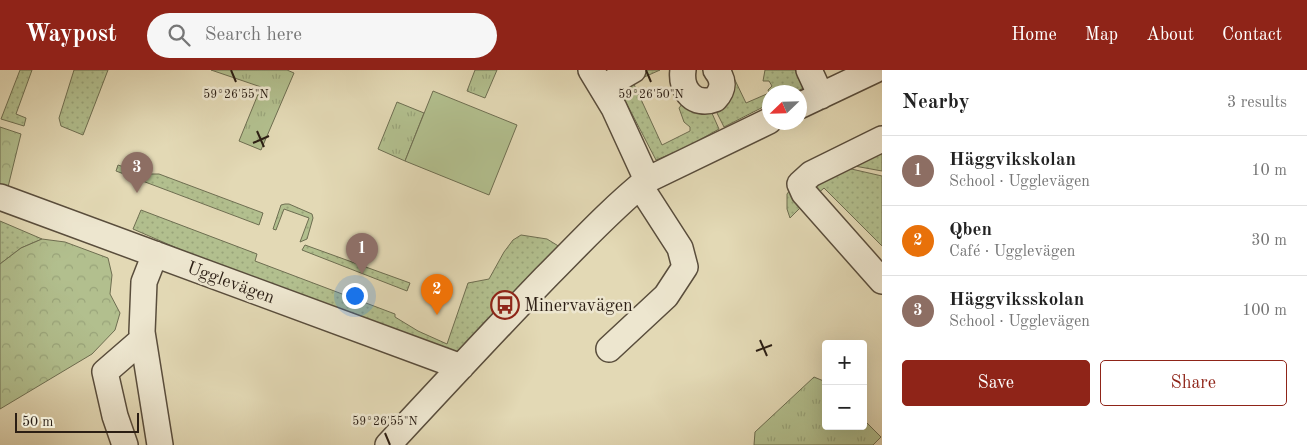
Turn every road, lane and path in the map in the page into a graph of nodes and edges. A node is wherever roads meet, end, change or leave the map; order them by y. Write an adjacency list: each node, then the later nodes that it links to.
1 (633, 70): 6 (street)
2 (683, 70): 3 (street)
3 (716, 70)
4 (809, 70): 7 (street)
5 (874, 70): 7 (street)
6 (596, 79): 10 (street)
7 (810, 101)
8 (762, 125): 10 (street)
9 (882, 138): 13 (street)
10 (643, 183): 15 (street); 16 (street)
11 (0, 197): 12 (street, Ugglevägen)
12 (156, 254): 14 (street); 16 (street, Ugglevägen)
13 (882, 281)
14 (143, 339): 17 (street); 18 (street)
15 (609, 349)
16 (461, 367): 19 (street)
17 (125, 445)
18 (160, 445)
19 (388, 445)

